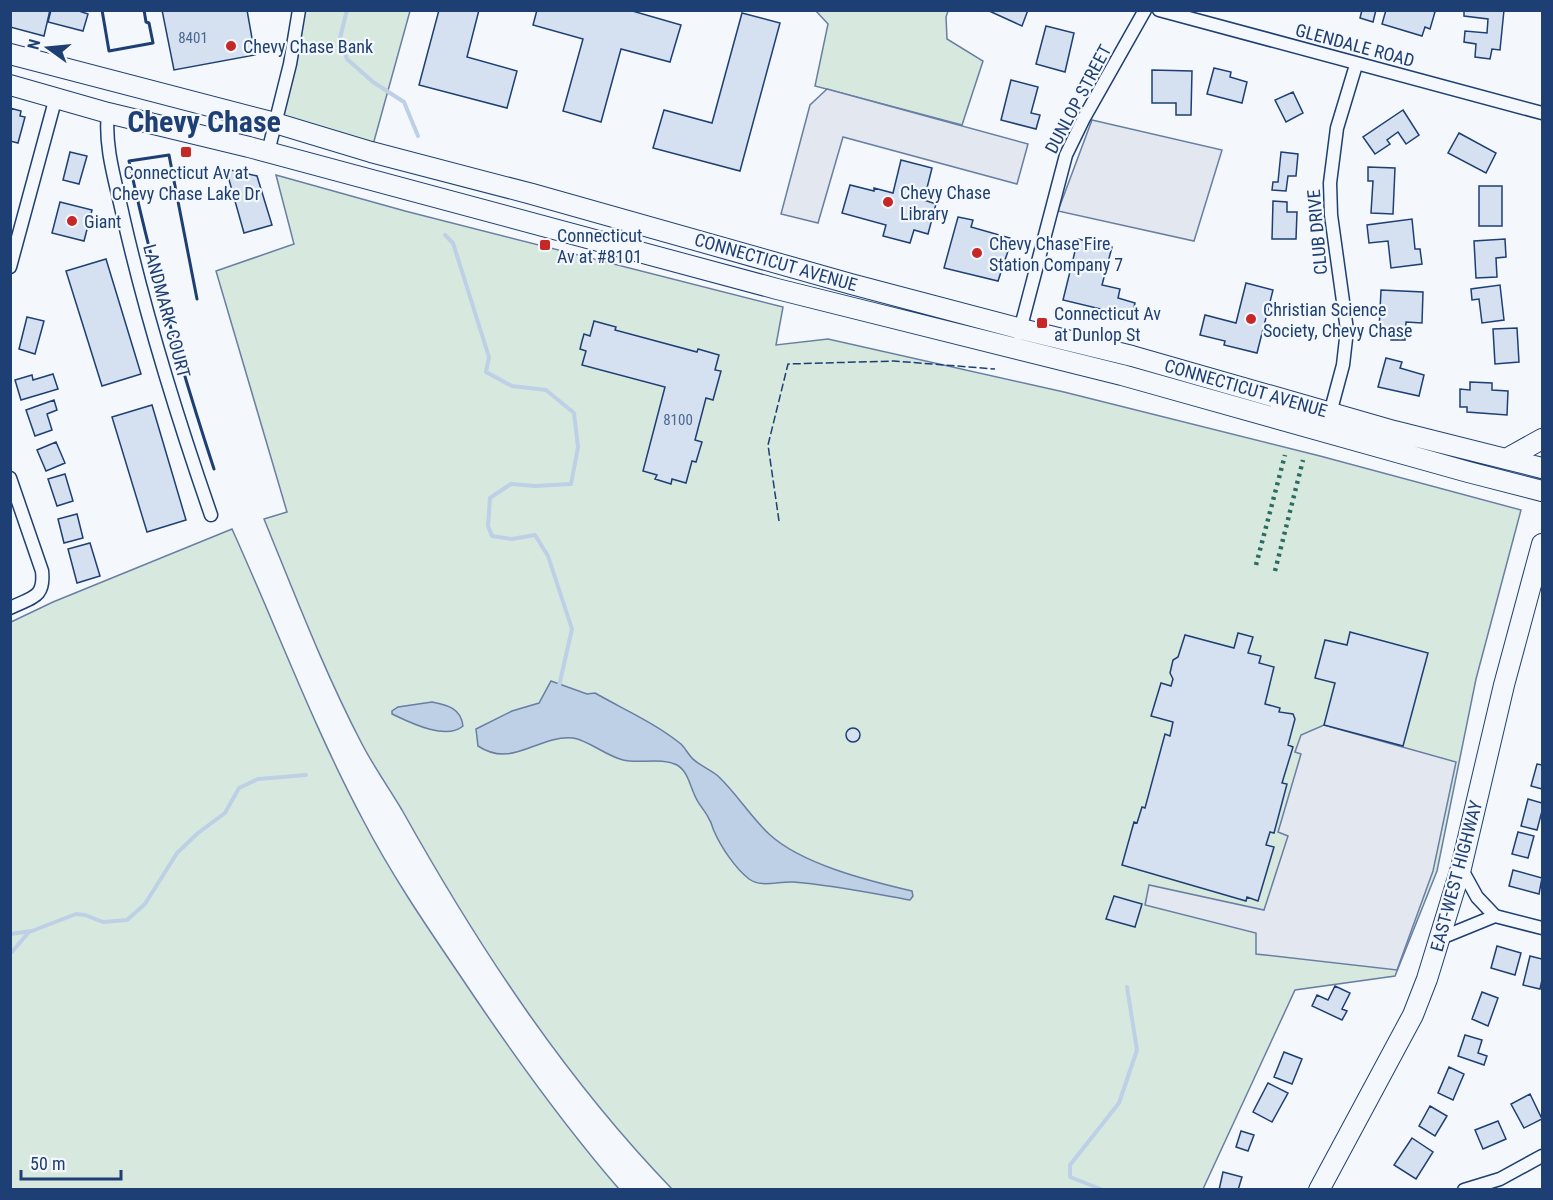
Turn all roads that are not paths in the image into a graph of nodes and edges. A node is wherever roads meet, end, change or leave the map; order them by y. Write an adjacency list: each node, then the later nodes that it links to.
1 (299, 10): 10 (street)
2 (1145, 10): 14 (street, DUNLOP STREET)
3 (1159, 10): 5 (street, GLENDALE ROAD)
4 (10, 54): 10 (main road, CONNECTICUT AVENUE)
5 (1356, 65): 9 (street, GLENDALE ROAD); 15 (street, CLUB DRIVE)
6 (10, 85): 7 (main road, CONNECTICUT AVENUE)
7 (56, 97): 8 (main road, CONNECTICUT AVENUE); 12 (street)
8 (108, 113): 11 (main road, CONNECTICUT AVENUE); 22 (street, LANDMARK COURT)
9 (1542, 113)
10 (275, 123): 11 (street); 14 (main road, CONNECTICUT AVENUE)
11 (268, 152): 14 (main road, CONNECTICUT AVENUE)
12 (13, 248): 13 (street)
13 (10, 267)
14 (1018, 338): 15 (main road, CONNECTICUT AVENUE); 16 (main road, CONNECTICUT AVENUE)
15 (1330, 412): 16 (street, CLUB DRIVE); 18 (main road, CONNECTICUT AVENUE)
16 (1325, 432): 21 (main road, CONNECTICUT AVENUE)
17 (1542, 439): 18 (main road)
18 (1506, 459): 19 (main road, CONNECTICUT AVENUE)
19 (1542, 468)
20 (10, 478): 25 (street)
21 (1542, 491)
22 (211, 514)
23 (1542, 544): 24 (main road, EAST-WEST HIGHWAY)
24 (1539, 567): 26 (main road, EAST-WEST HIGHWAY)
25 (10, 608)
26 (1461, 867): 27 (street); 29 (main road, EAST-WEST HIGHWAY)
27 (1495, 916): 28 (street); 29 (street)
28 (1542, 928)
29 (1441, 938): 32 (main road, EAST-WEST HIGHWAY)
30 (1542, 1156): 31 (street)
31 (1499, 1184): 33 (street)
32 (1319, 1190)
33 (1464, 1190)

